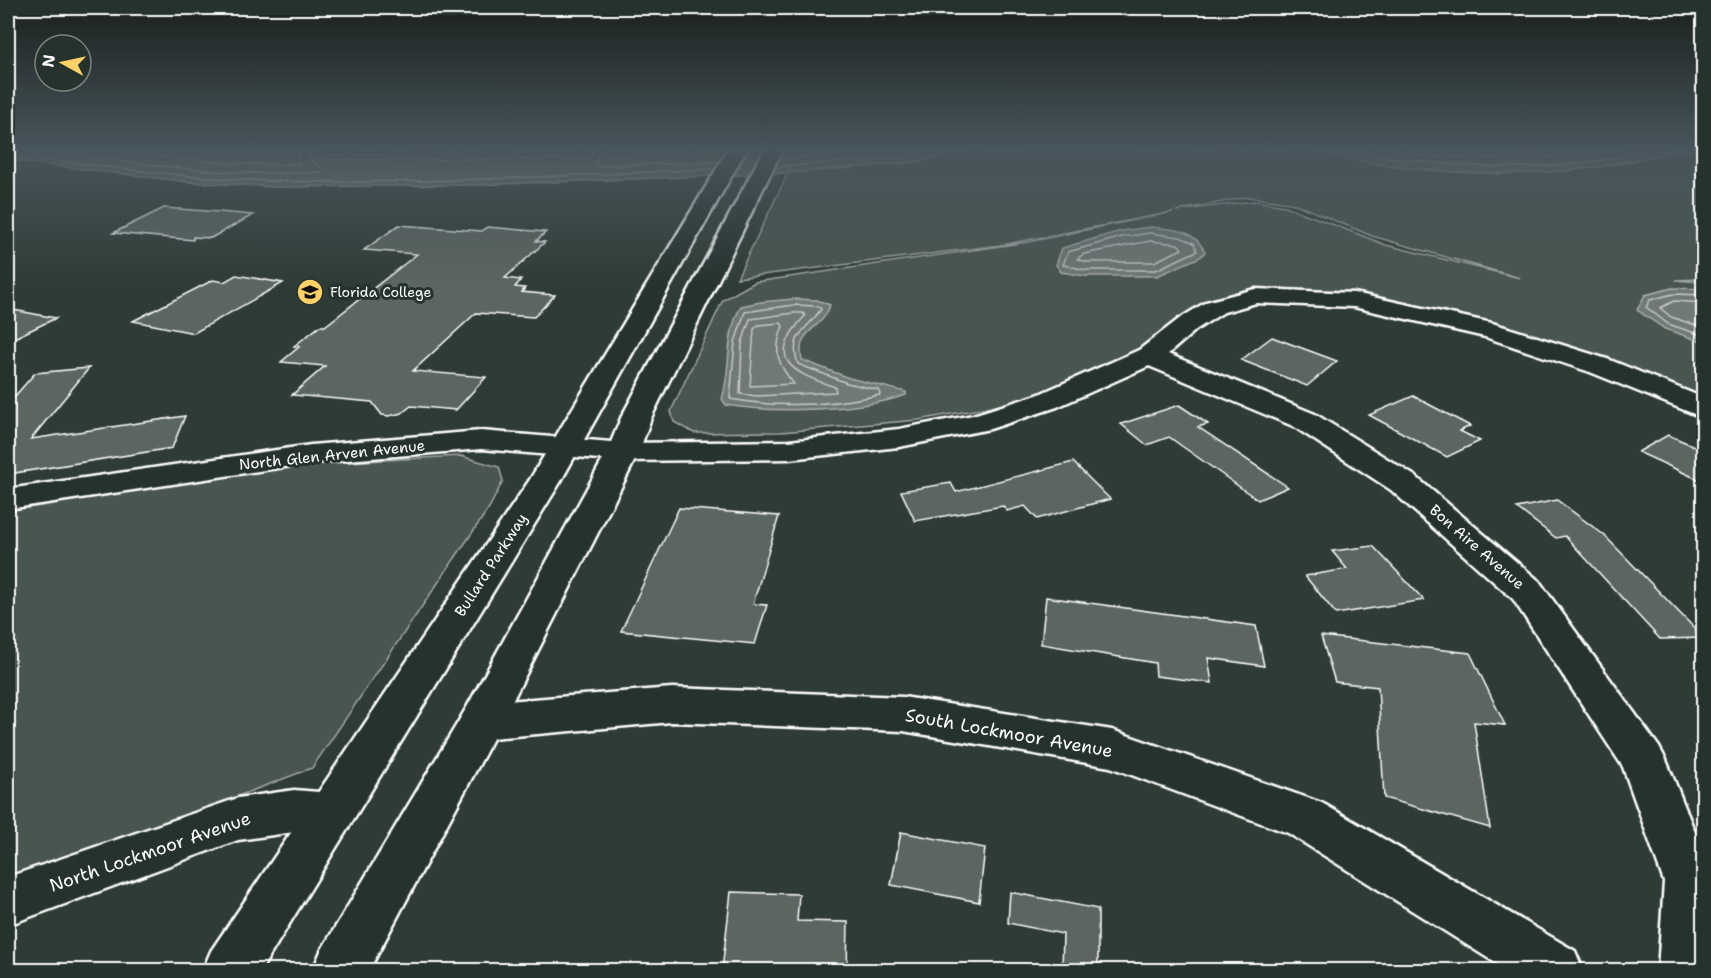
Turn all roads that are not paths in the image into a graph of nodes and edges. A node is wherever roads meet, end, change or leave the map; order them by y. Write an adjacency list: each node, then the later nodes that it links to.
1 (711, 196): 5 (street, Bullard Parkway)
2 (750, 196): 6 (street)
3 (1149, 356): 4 (street, North Glen Arven Avenue); 6 (street, North Glen Arven Avenue); 10 (street, Bon Aire Avenue)
4 (1704, 410)
5 (564, 447): 6 (street, North Glen Arven Avenue); 7 (street, North Glen Arven Avenue); 9 (street, Bullard Parkway)
6 (623, 452): 8 (street)
7 (8, 499)
8 (481, 721): 13 (street); 14 (street, South Lockmoor Avenue)
9 (331, 814): 11 (street, North Lockmoor Avenue); 12 (street, Bullard Parkway)
10 (1696, 879): 15 (street, Bon Aire Avenue)
11 (8, 901)
12 (230, 970)
13 (339, 970)
14 (1556, 970)
15 (1685, 970)

